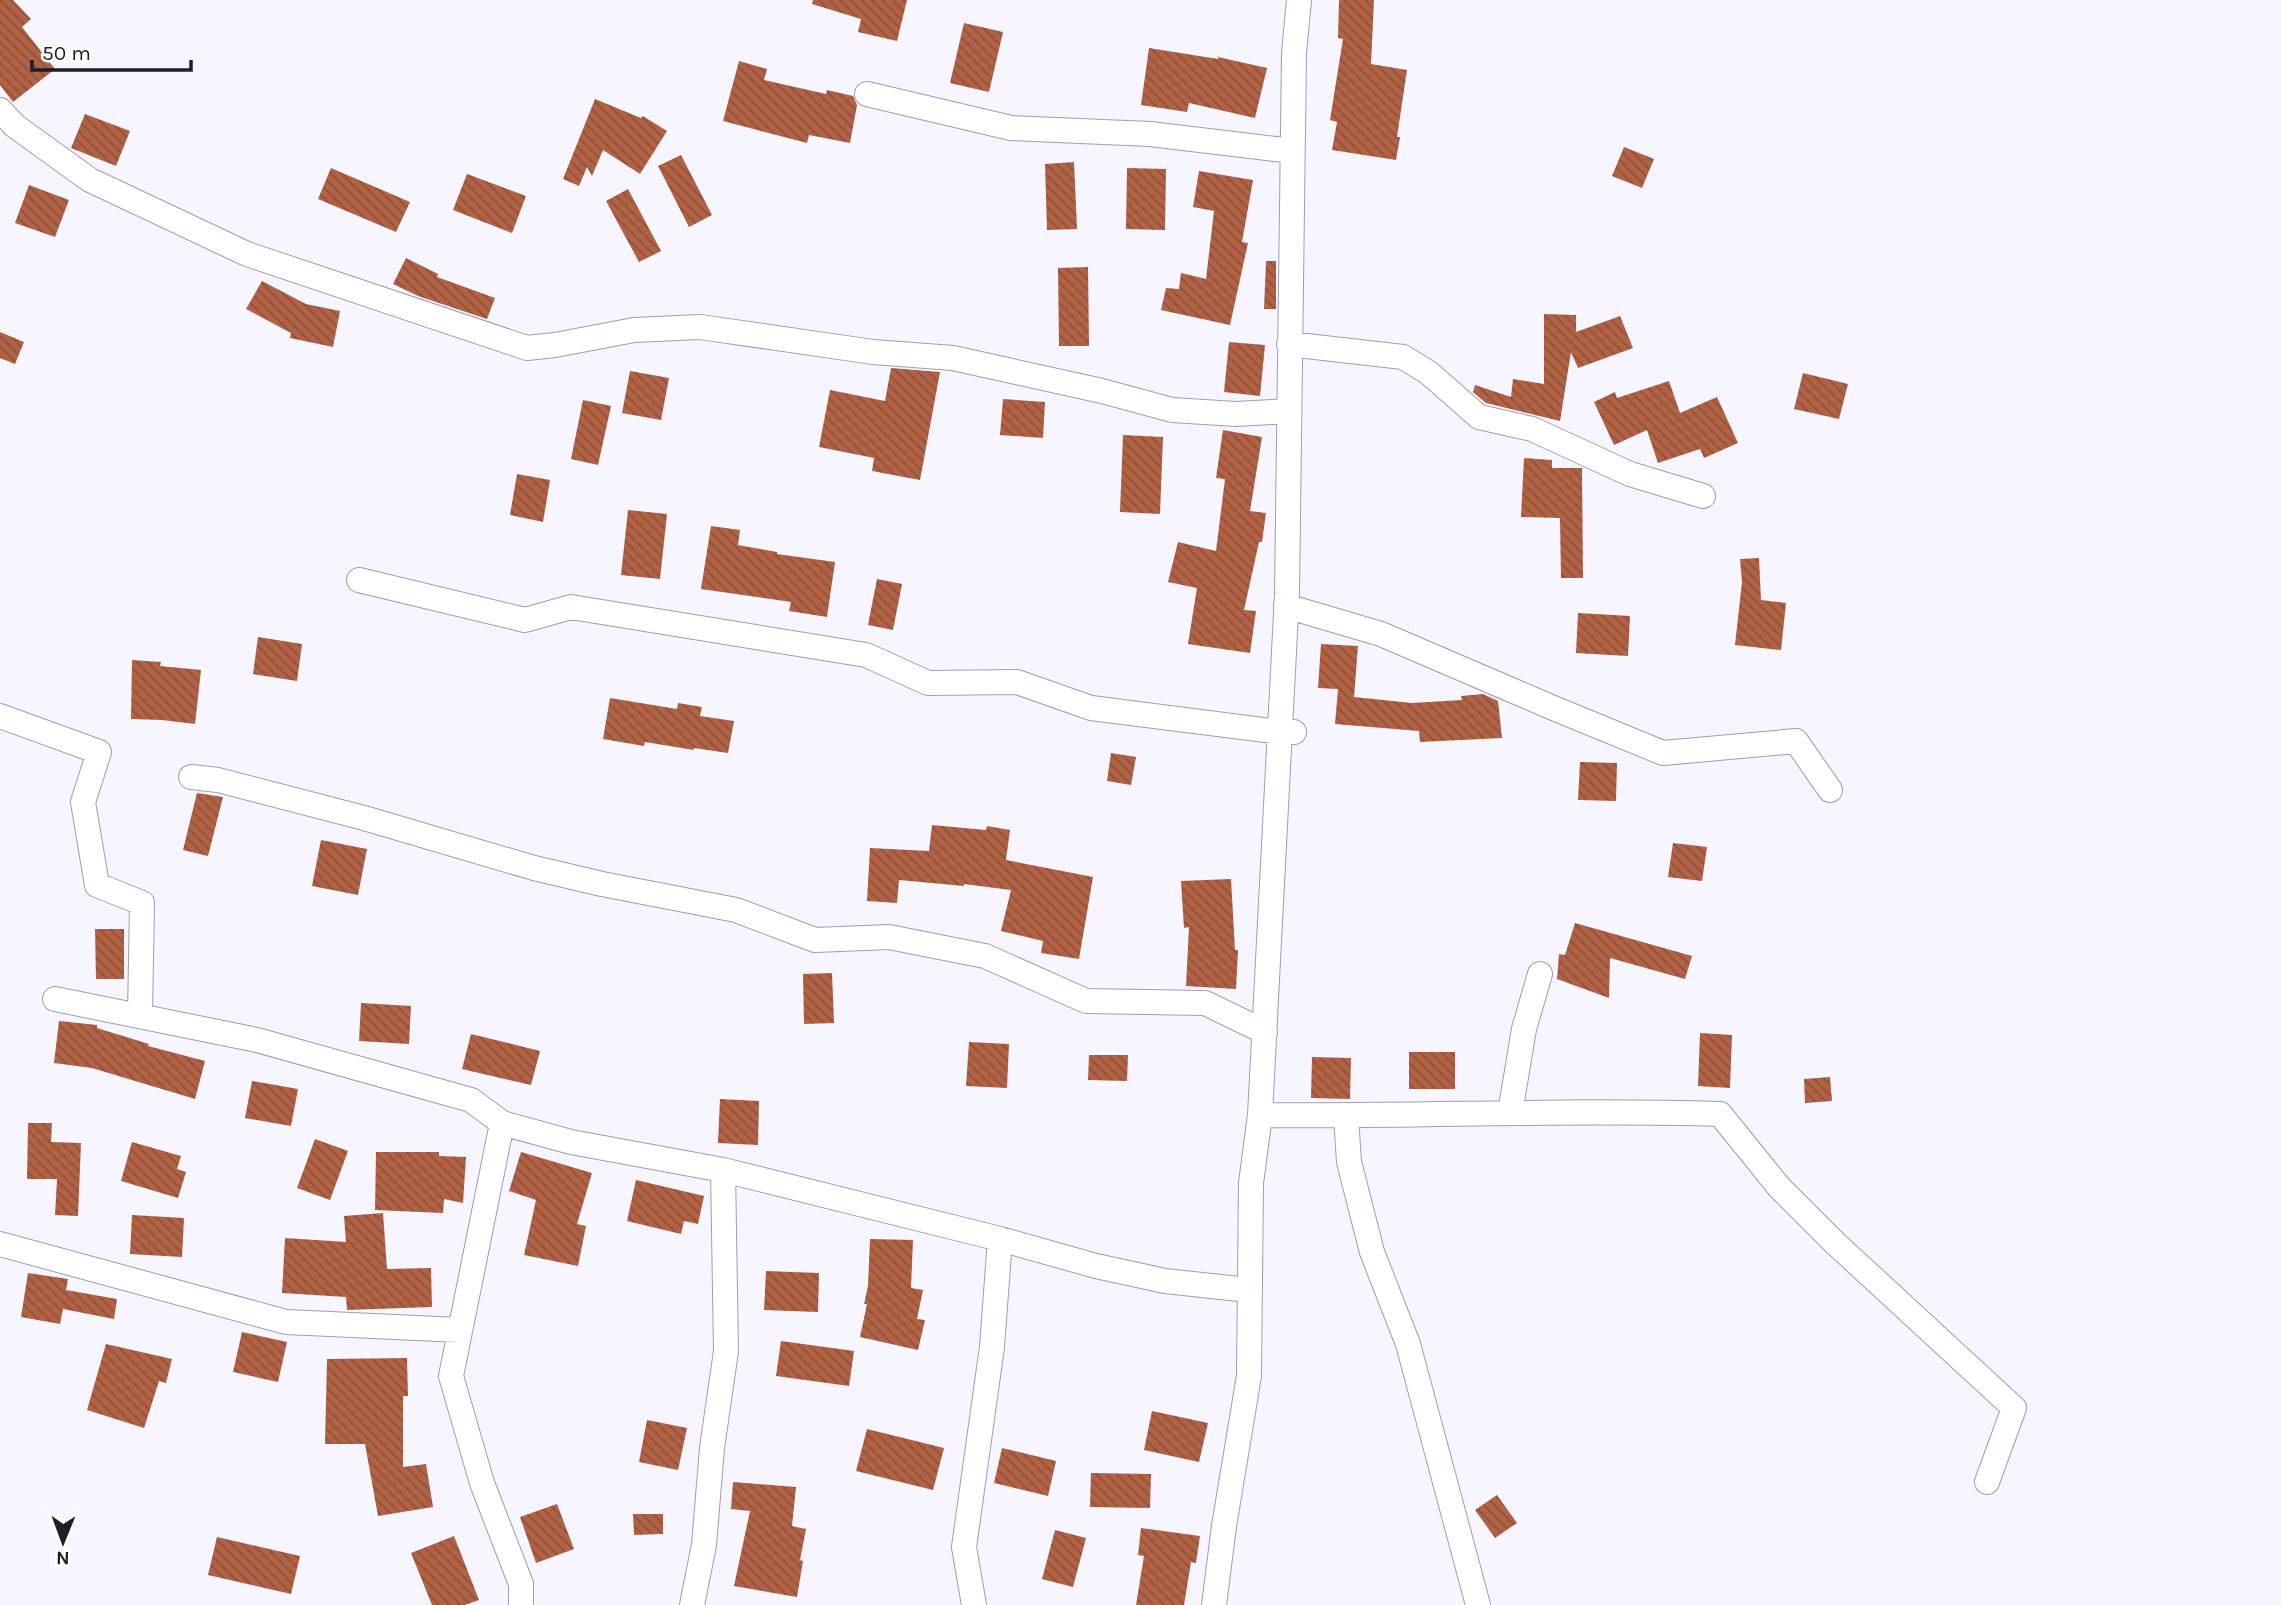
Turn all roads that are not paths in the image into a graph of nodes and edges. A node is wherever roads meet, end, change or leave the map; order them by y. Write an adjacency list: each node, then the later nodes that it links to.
1 (1298, 0): 4 (street)
2 (867, 94): 4 (street)
3 (0, 110): 6 (street)
4 (1292, 151): 5 (street)
5 (1289, 344): 6 (street); 7 (street)
6 (1288, 411): 9 (street)
7 (1703, 496)
8 (359, 580): 11 (street)
9 (1286, 606): 11 (street); 13 (street)
10 (0, 716): 16 (street)
11 (1287, 732): 17 (street)
12 (191, 777): 17 (street)
13 (1830, 790)
14 (1540, 974): 18 (street)
15 (55, 999): 16 (street)
16 (140, 1016): 21 (street)
17 (1265, 1032): 19 (street)
18 (1510, 1113): 20 (street); 27 (street)
19 (1260, 1115): 20 (street); 25 (street)
20 (1346, 1116): 32 (street)
21 (502, 1123): 22 (street); 26 (street)
22 (723, 1170): 23 (street); 29 (street)
23 (1000, 1239): 25 (street); 30 (street)
24 (0, 1244): 26 (street)
25 (1249, 1290): 31 (street)
26 (460, 1330): 28 (street)
27 (1987, 1482)
28 (521, 1605)
29 (692, 1605)
30 (974, 1605)
31 (1214, 1605)
32 (1478, 1605)

